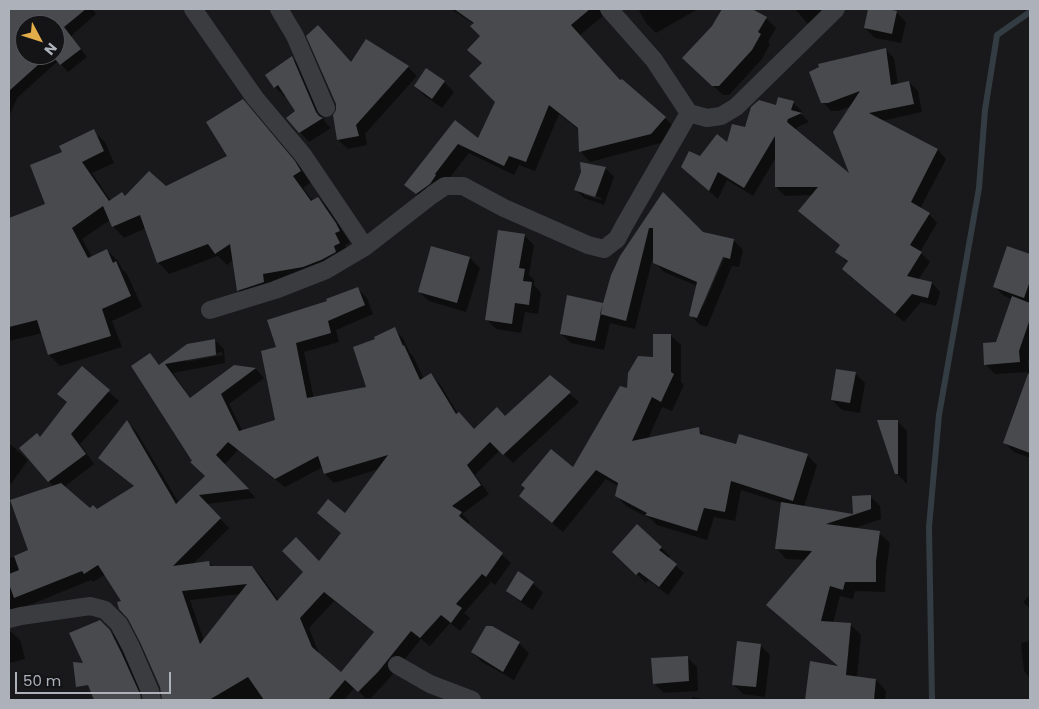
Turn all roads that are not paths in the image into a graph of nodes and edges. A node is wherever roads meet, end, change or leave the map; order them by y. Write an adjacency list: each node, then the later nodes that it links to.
1 (193, 9): 7 (street)
2 (279, 9): 5 (street)
3 (609, 9): 6 (street)
4 (836, 9): 6 (street)
5 (326, 108)
6 (689, 113): 7 (street)
7 (365, 247): 8 (street)
8 (210, 310)
9 (9, 619): 11 (street)
10 (397, 664): 12 (street)
11 (152, 700)
12 (472, 700)

